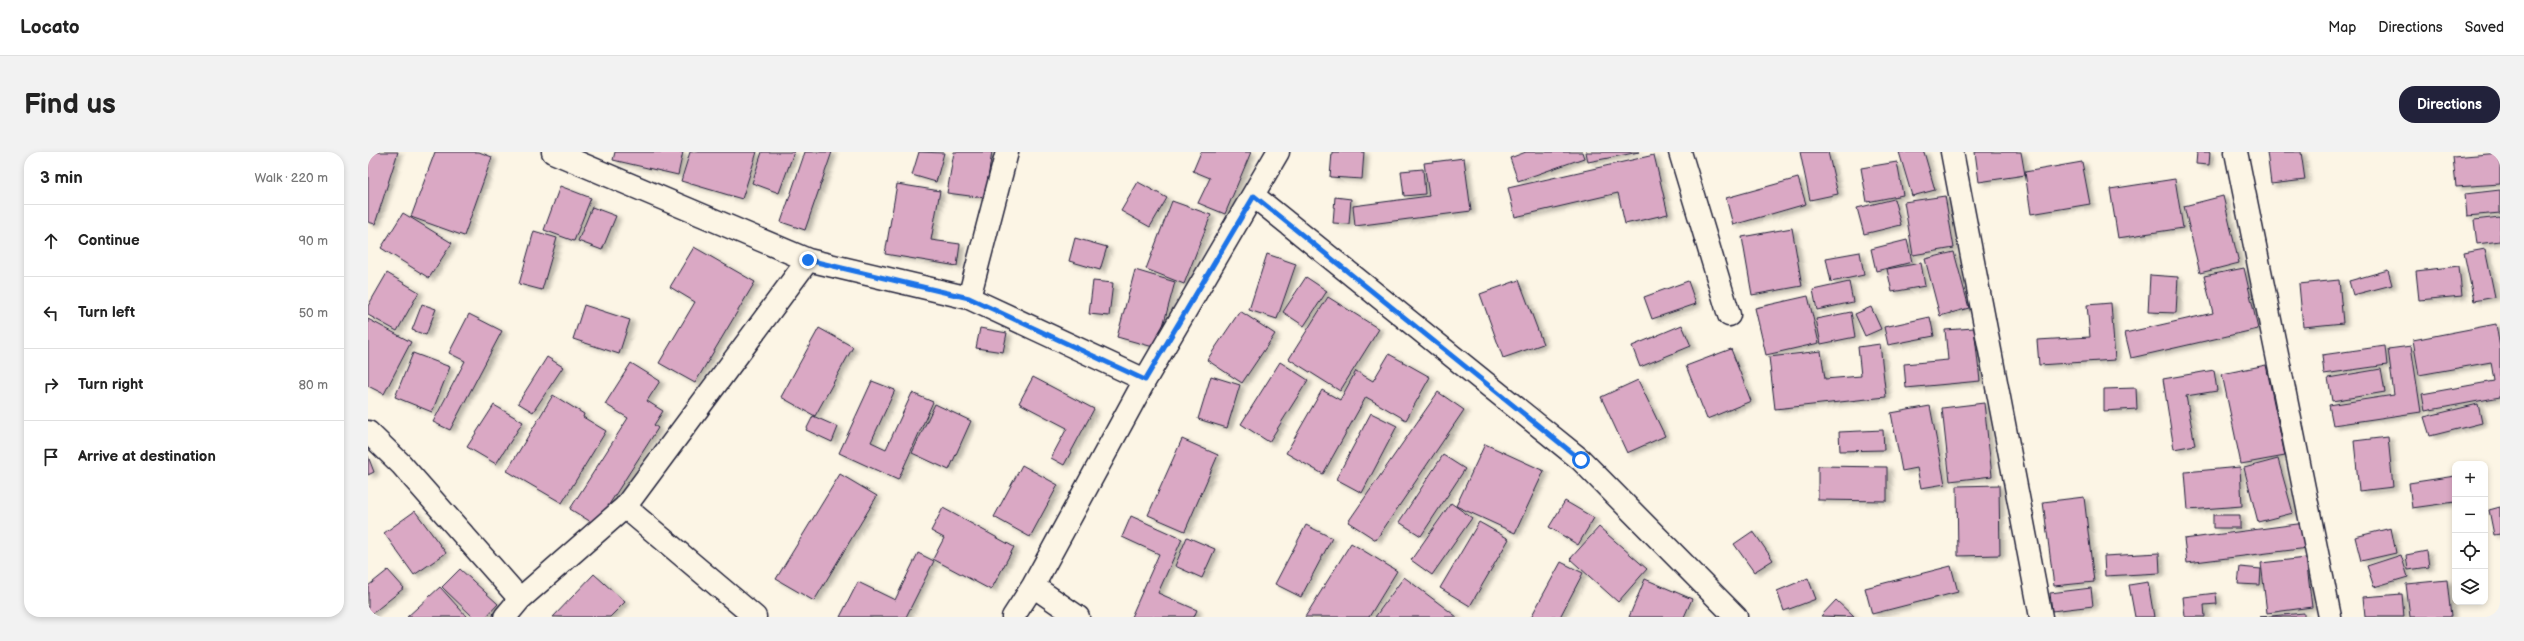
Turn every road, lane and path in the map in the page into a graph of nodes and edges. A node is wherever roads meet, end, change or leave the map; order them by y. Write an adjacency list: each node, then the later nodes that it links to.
1 (553, 152): 8 (street)
2 (1007, 152): 9 (street)
3 (1278, 152): 7 (street)
4 (1680, 152): 10 (street)
5 (1952, 152): 21 (street)
6 (2236, 152): 22 (street)
7 (1254, 196): 11 (street); 20 (street)
8 (808, 260): 9 (street); 13 (street)
9 (969, 298): 11 (street)
10 (1729, 315)
11 (1145, 380): 14 (street)
12 (368, 432): 15 (street)
13 (626, 507): 15 (street); 17 (street)
14 (1033, 586): 18 (street); 19 (street)
15 (520, 599): 16 (street)
16 (505, 617)
17 (755, 617)
18 (1013, 617)
19 (1078, 617)
20 (1736, 617)
21 (2041, 617)
22 (2330, 617)

